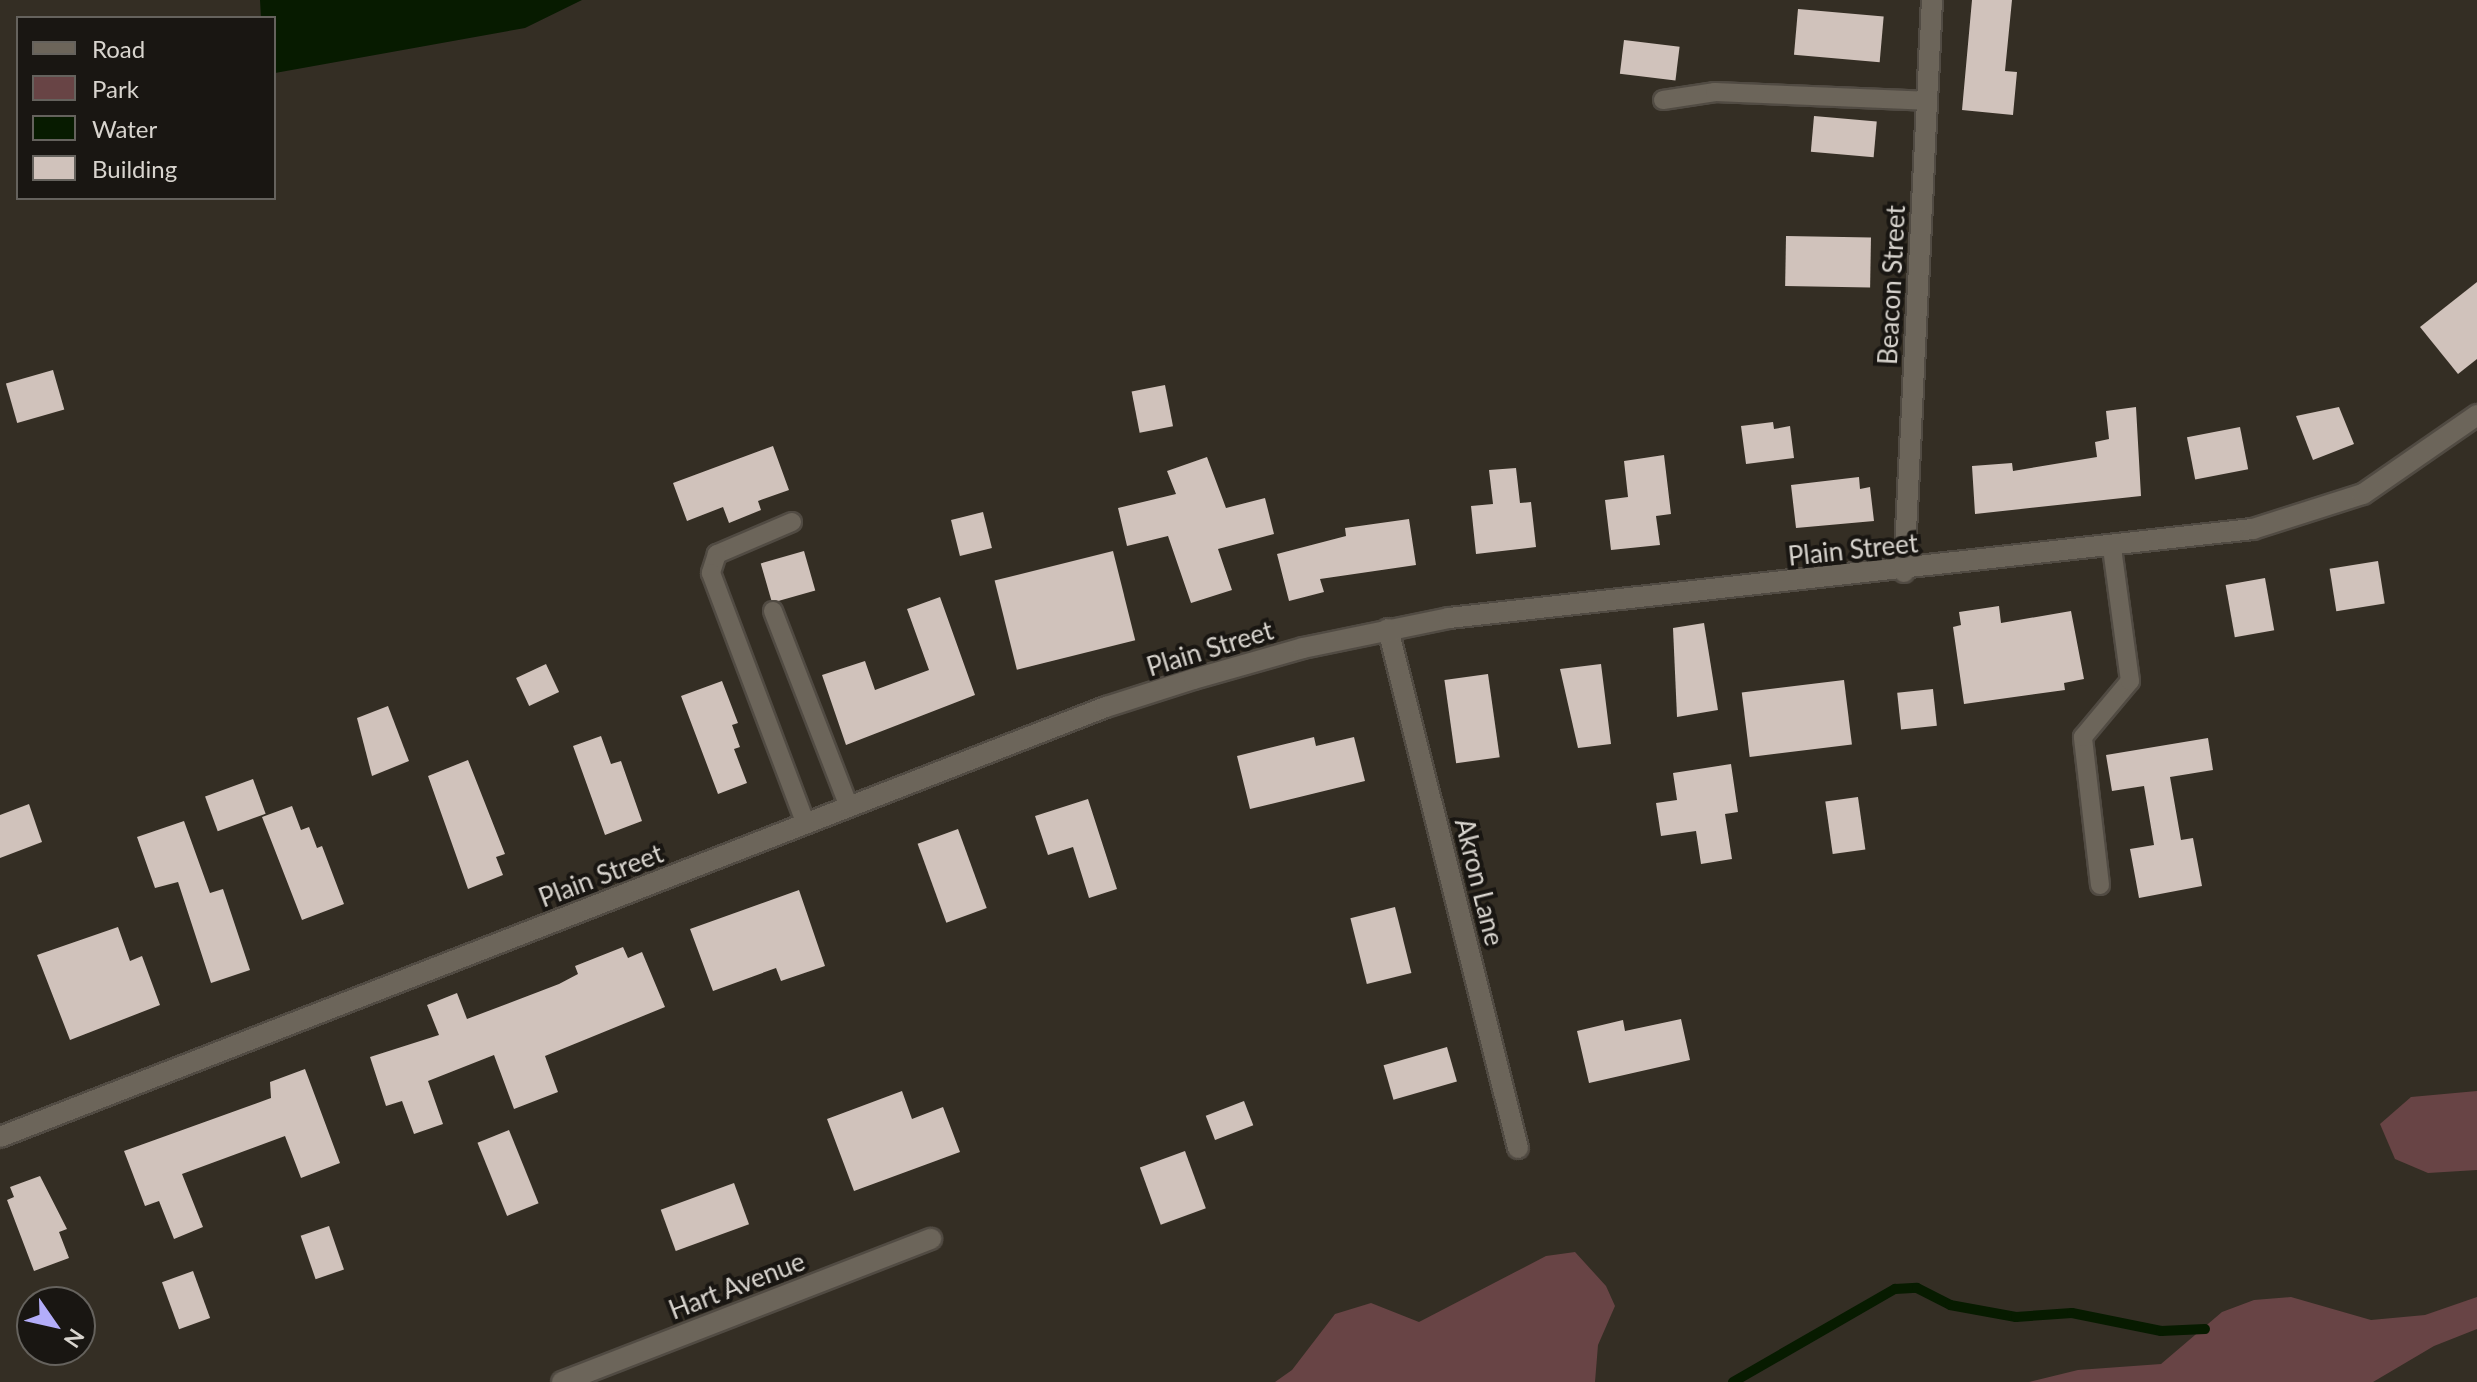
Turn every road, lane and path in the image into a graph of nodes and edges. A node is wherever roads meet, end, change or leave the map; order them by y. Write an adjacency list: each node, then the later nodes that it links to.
1 (1932, 0): 3 (main road, Beacon Street)
2 (1663, 100): 3 (lane)
3 (1926, 101): 7 (main road, Beacon Street)
4 (2477, 415): 6 (main road, Plain Street)
5 (792, 522): 11 (lane)
6 (2112, 548): 7 (main road, Plain Street); 12 (lane)
7 (1904, 572): 9 (main road, Plain Street)
8 (773, 611): 10 (lane)
9 (1388, 629): 10 (main road, Plain Street); 14 (main road, Akron Lane)
10 (849, 807): 11 (main road, Plain Street)
11 (806, 824): 13 (main road, Plain Street)
12 (2100, 885)
13 (0, 1137)
14 (1518, 1148)
15 (931, 1239): 16 (main road, Hart Avenue)
16 (562, 1382)

